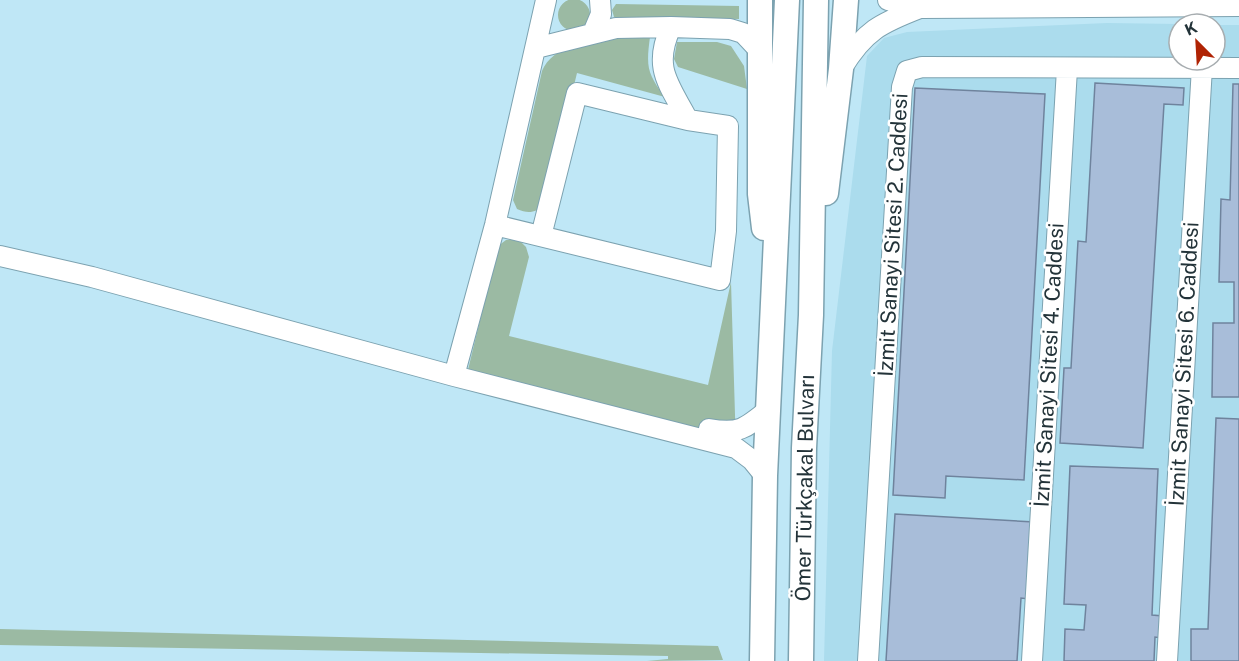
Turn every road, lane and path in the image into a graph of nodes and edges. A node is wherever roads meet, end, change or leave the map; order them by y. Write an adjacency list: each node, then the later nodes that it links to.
1 (546, 0): 12 (street)
2 (600, 0): 11 (street)
3 (760, 0): 13 (main road)
4 (787, 0): 22 (main road)
5 (816, 0): 23 (main road)
6 (846, 0): 15 (main road)
7 (888, 0): 9 (street)
8 (1239, 6): 9 (street)
9 (920, 8): 15 (street)
10 (671, 27): 11 (street); 13 (street); 18 (street)
11 (593, 33): 12 (street)
12 (536, 48): 19 (street)
13 (759, 50): 22 (main road)
14 (1167, 68): 16 (street, İzmit Sanayi Sitesi 2. Caddesi)
15 (841, 69): 23 (main road)
16 (1067, 69): 29 (street, İzmit Sanayi Sitesi 2. Caddesi); 30 (street, İzmit Sanayi Sitesi 4. Caddesi)
17 (1202, 72): 31 (street, İzmit Sanayi Sitesi 6. Caddesi)
18 (688, 120): 20 (street); 20 (street)
19 (495, 225): 20 (street); 24 (street)
20 (541, 236)
21 (0, 256): 24 (street)
22 (771, 307): 25 (main road, Ömer Türkçakal Bulvarı)
23 (811, 315): 28 (main road, Ömer Türkçakal Bulvarı)
24 (456, 370): 25 (street); 26 (street)
25 (768, 410): 26 (main road, Ömer Türkçakal Bulvarı)
26 (765, 476): 27 (main road, Ömer Türkçakal Bulvarı)
27 (761, 654)
28 (801, 661)
29 (868, 661)
30 (1032, 661)
31 (1167, 661)

